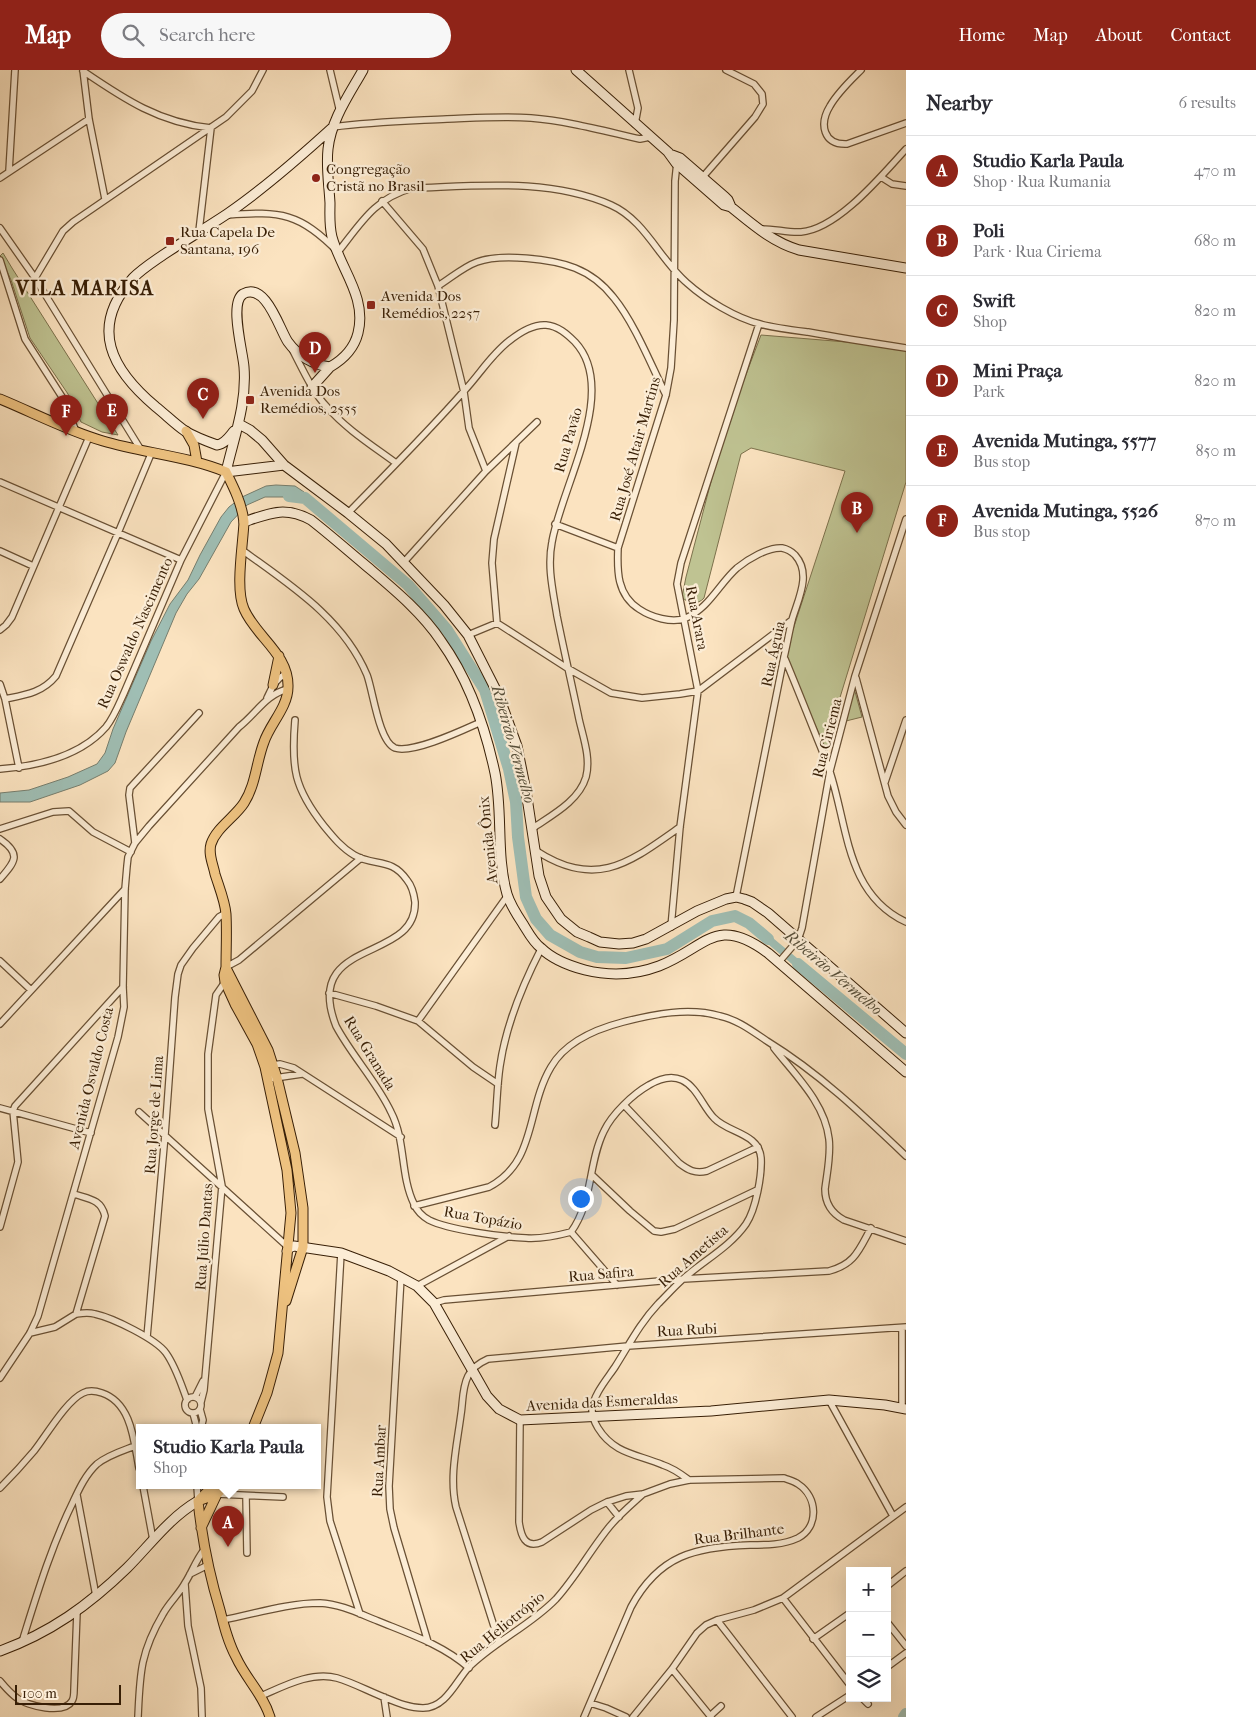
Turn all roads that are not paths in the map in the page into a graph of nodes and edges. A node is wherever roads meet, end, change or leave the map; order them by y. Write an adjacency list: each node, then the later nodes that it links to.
1 (15, 70): 22 (street)
2 (263, 70): 15 (street)
3 (330, 70): 10 (street)
4 (363, 70): 10 (main road)
5 (576, 70): 13 (main road)
6 (629, 70): 13 (street)
7 (726, 70): 25 (street)
8 (861, 70): 12 (street)
9 (83, 71): 11 (street); 15 (street)
10 (340, 112): 14 (main road)
11 (90, 119): 22 (street); 28 (street)
12 (906, 123)
13 (635, 124): 16 (main road)
14 (333, 127): 16 (street); 17 (main road); 19 (main road)
15 (211, 128): 28 (street); 33 (street)
16 (650, 137): 20 (main road)
17 (310, 148): 19 (main road); 30 (main road)
18 (906, 150): 23 (street)
19 (328, 156): 34 (main road)
20 (676, 159): 21 (main road); 26 (street, Rua José Altair Martins)
21 (686, 167): 25 (main road); 26 (street)
22 (9, 171): 24 (street)
23 (881, 177): 27 (street); 32 (street)
24 (0, 178)
25 (700, 180): 32 (main road)
26 (675, 181): 37 (street, Rua José Altair Martins)
27 (906, 186)
28 (105, 199): 38 (street)
29 (382, 201): 34 (street); 37 (street); 39 (street)
30 (226, 215): 33 (main road); 34 (street)
31 (0, 228): 38 (street)
32 (759, 229): 36 (main road)
33 (199, 231): 50 (main road)
34 (338, 252): 43 (main road)
35 (0, 260): 51 (street)
36 (906, 268)
37 (674, 272): 40 (street); 46 (street, Rua José Altair Martins)
38 (34, 278): 54 (street)
39 (438, 286): 45 (street); 46 (street)
40 (759, 324): 42 (street); 74 (street, Rua Arara)
41 (288, 342): 43 (main road); 44 (street); 49 (main road)
42 (906, 348)
43 (330, 367): 44 (main road)
44 (312, 387): 57 (street)
45 (464, 392): 57 (street, Rua Pavão); 59 (street); 66 (street, Rua Pavão)
46 (666, 396): 68 (street, Rua José Altair Martins)
47 (0, 399): 51 (main road)
48 (538, 422): 53 (street)
49 (239, 424): 50 (main road); 58 (main road); 60 (main road)
50 (186, 431): 56 (main road)
51 (76, 432): 52 (main road)
52 (89, 437): 54 (main road); 62 (street)
53 (516, 443): 59 (street); 76 (street)
54 (141, 451): 55 (main road)
55 (151, 454): 56 (main road); 67 (street)
56 (197, 462): 60 (main road)
57 (396, 463): 63 (street, Rua Pavão)
58 (284, 465): 60 (main road); 63 (main road)
59 (486, 470): 72 (street)
60 (226, 472): 65 (main road); 71 (street, Rua Oswaldo Nascimento)
61 (0, 482): 62 (street)
62 (59, 508): 67 (street); 73 (street)
63 (348, 513): 72 (main road)
64 (906, 519): 83 (street, Rua Ciriema)
65 (244, 522): 69 (main road); 93 (main road, Avenida Ônix)
66 (555, 524): 68 (street); 81 (street, Rua Pavão)
67 (118, 533): 71 (street); 88 (street)
68 (618, 548): 74 (street, Rua José Altair Martins)
69 (242, 550): 79 (main road); 93 (street)
70 (0, 551): 73 (street)
71 (181, 560): 94 (street, Rua Oswaldo Nascimento)
72 (404, 562): 78 (main road)
73 (34, 566): 77 (street)
74 (684, 619): 75 (street, Rua Águia); 87 (street, Rua Arara)
75 (792, 620): 80 (street, Rua Águia); 87 (street)
76 (497, 623): 78 (street); 81 (street)
77 (0, 630)
78 (468, 635): 100 (main road)
79 (279, 656): 82 (main road); 85 (main road)
80 (784, 657): 96 (street); 110 (street, Rua Águia)
81 (567, 668): 87 (street); 100 (street, Rua Pavão)
82 (286, 674): 85 (street, Avenida Osvaldo Costa); 86 (main road)
83 (855, 676): 96 (street, Rua Ciriema); 97 (street)
84 (0, 684): 88 (street)
85 (273, 684): 89 (street, Avenida Osvaldo Costa)
86 (288, 689): 89 (street, Avenida Osvaldo Costa); 111 (main road)
87 (698, 690): 99 (street, Rua Arara)
88 (5, 699): 94 (street)
89 (266, 700): 103 (street, Avenida Osvaldo Costa)
90 (199, 713): 103 (street)
91 (295, 720): 106 (street)
92 (906, 720): 97 (street)
93 (481, 722): 109 (main road, Avenida Ônix)
94 (19, 768): 95 (street, Rua Oswaldo Nascimento)
95 (0, 769)
96 (830, 772): 112 (street); 114 (street, Rua Ciriema)
97 (884, 782): 98 (street)
98 (906, 825)
99 (680, 827): 104 (street); 113 (street, Rua Arara)
100 (533, 828): 104 (main road)
101 (0, 830): 105 (street)
102 (0, 839): 107 (street)
103 (135, 843): 105 (street, Avenida Osvaldo Costa)
104 (535, 850): 113 (main road)
105 (131, 852): 108 (street, Avenida Osvaldo Costa)
106 (361, 858): 118 (street); 122 (street)
107 (0, 879)
108 (124, 889): 120 (street, Avenida Osvaldo Costa); 121 (street)
109 (508, 895): 115 (main road, Avenida Ônix); 123 (street)
110 (736, 897): 113 (main road); 114 (main road)
111 (226, 913): 118 (main road); 138 (street, Rua Jorge de Lima)
112 (906, 922)
113 (671, 927)
114 (797, 941): 117 (street, Rua Ciriema); 125 (main road)
115 (541, 949): 117 (main road, Avenida Ônix); 131 (street)
116 (0, 961): 121 (street)
117 (780, 961): 128 (main road, Avenida Ônix)
118 (226, 968): 119 (main road); 127 (main road)
119 (225, 982): 127 (main road); 143 (street, Rua Júlio Dantas)
120 (122, 987): 134 (street); 137 (street, Avenida Osvaldo Costa)
121 (31, 990): 124 (street)
122 (329, 993): 123 (street); 139 (street, Rua Granada)
123 (418, 1021): 131 (street)
124 (0, 1024)
125 (906, 1033)
126 (770, 1043): 141 (street); 147 (street); 149 (street)
127 (269, 1066): 129 (street); 130 (main road)
128 (906, 1072)
129 (302, 1074): 130 (street); 139 (street)
130 (272, 1079): 146 (main road); 153 (main road)
131 (498, 1084): 136 (street)
132 (624, 1105): 140 (street); 140 (street); 142 (street)
133 (0, 1108): 134 (street)
134 (13, 1111): 137 (street); 148 (street)
135 (139, 1112): 138 (street)
136 (495, 1125)
137 (91, 1133): 145 (street, Avenida Osvaldo Costa)
138 (165, 1135): 143 (street); 164 (street, Rua Jorge de Lima)
139 (401, 1137): 147 (street)
140 (758, 1147): 144 (street, Rua Ametista)
141 (906, 1156)
142 (592, 1176): 144 (street); 150 (street)
143 (222, 1186): 154 (street); 168 (street, Rua Júlio Dantas)
144 (757, 1190): 157 (street, Rua Ametista)
145 (74, 1194): 161 (street); 163 (street, Avenida Osvaldo Costa)
146 (290, 1195): 153 (main road); 154 (main road)
147 (414, 1206): 151 (street, Rua Topázio)
148 (0, 1227)
149 (871, 1228): 152 (street); 157 (street, Rua Safira)
150 (571, 1232): 151 (street, Rua Topázio); 158 (street)
151 (508, 1236): 159 (street)
152 (906, 1241)
153 (303, 1247): 154 (main road, Avenida das Esmeraldas); 155 (main road, Avenida das Esmeraldas); 181 (main road)
154 (288, 1249): 180 (main road)
155 (341, 1253): 156 (main road, Avenida das Esmeraldas); 210 (street)
156 (401, 1277): 159 (main road, Avenida das Esmeraldas); 217 (street, Rua Ambar)
157 (683, 1279): 158 (street, Rua Safira); 165 (street, Rua Ametista)
158 (617, 1285): 160 (street, Rua Safira)
159 (416, 1286): 160 (main road, Avenida das Esmeraldas)
160 (434, 1303): 166 (main road, Avenida das Esmeraldas)
161 (76, 1314): 163 (street); 164 (street)
162 (904, 1328): 165 (street, Rua Rubi); 174 (street)
163 (30, 1333): 167 (street, Avenida Osvaldo Costa)
164 (147, 1337): 170 (street)
165 (628, 1346): 166 (street, Rua Rubi); 176 (street, Rua Ametista)
166 (472, 1369): 177 (main road, Avenida das Esmeraldas); 218 (street)
167 (0, 1378)
168 (204, 1379): 169 (street, Rua Júlio Dantas); 172 (street, Rua Júlio Dantas)
169 (195, 1397): 170 (street); 172 (street)
170 (187, 1400): 175 (street)
171 (829, 1400): 174 (main road, Avenida das Esmeraldas); 176 (main road, Avenida das Esmeraldas); 196 (street)
172 (201, 1402): 173 (street, Rua Júlio Dantas)
173 (200, 1409): 175 (street); 179 (street, Rua Júlio Dantas)
174 (904, 1409)
175 (193, 1413): 178 (street)
176 (593, 1417): 177 (main road, Avenida das Esmeraldas); 184 (street)
177 (520, 1420): 194 (street)
178 (196, 1424)
179 (202, 1424)
180 (254, 1424)
181 (261, 1424)
182 (135, 1446): 183 (street); 185 (street); 189 (street)
183 (136, 1452)
184 (689, 1480): 190 (street, Rua Brilhante); 230 (street, Rua Brilhante)
185 (0, 1488)
186 (144, 1489): 199 (street)
187 (197, 1489): 193 (street)
188 (215, 1490): 191 (street); 193 (main road); 198 (main road)
189 (77, 1494): 207 (street); 216 (street)
190 (643, 1494): 194 (street); 197 (street, Rua Heliotrópio)
191 (246, 1496): 192 (street); 201 (street)
192 (282, 1497)
193 (198, 1501): 198 (main road); 199 (main road)
194 (607, 1502): 197 (street)
195 (906, 1507): 196 (street)
196 (893, 1516): 208 (street)
197 (619, 1517): 218 (street, Rua Heliotrópio)
198 (201, 1530): 200 (main road)
199 (153, 1540): 207 (main road)
200 (204, 1550): 202 (main road); 204 (street)
201 (248, 1553)
202 (208, 1566): 204 (street); 212 (main road)
203 (906, 1571): 205 (street)
204 (190, 1574): 206 (street)
205 (891, 1583)
206 (185, 1584): 233 (street); 234 (street)
207 (96, 1596): 209 (main road)
208 (783, 1598): 213 (street); 215 (street)
209 (77, 1612): 216 (main road); 226 (street)
210 (360, 1614): 212 (street); 217 (street)
211 (846, 1616): 215 (street)
212 (223, 1620): 227 (main road)
213 (717, 1620): 224 (street); 240 (street)
214 (891, 1627): 219 (street)
215 (813, 1639): 225 (street)
216 (22, 1642): 220 (main road)
217 (428, 1642): 223 (street)
218 (499, 1642): 223 (street, Rua Heliotrópio)
219 (906, 1646)
220 (0, 1651)
221 (906, 1653): 222 (street)
222 (891, 1664)
223 (469, 1668): 228 (street, Rua Heliotrópio)
224 (672, 1669): 232 (street); 239 (street)
225 (846, 1679)
226 (0, 1681)
227 (261, 1696): 228 (street, Rua Heliotrópio); 235 (main road)
228 (384, 1697): 236 (street)
229 (846, 1698): 241 (street)
230 (590, 1703): 237 (street, Rua Brilhante); 238 (street)
231 (721, 1706): 232 (street)
232 (711, 1716)
233 (138, 1717)
234 (202, 1717)
235 (270, 1717)
236 (387, 1717)
237 (584, 1717)
238 (626, 1717)
239 (633, 1717)
240 (792, 1717)
241 (816, 1717)

